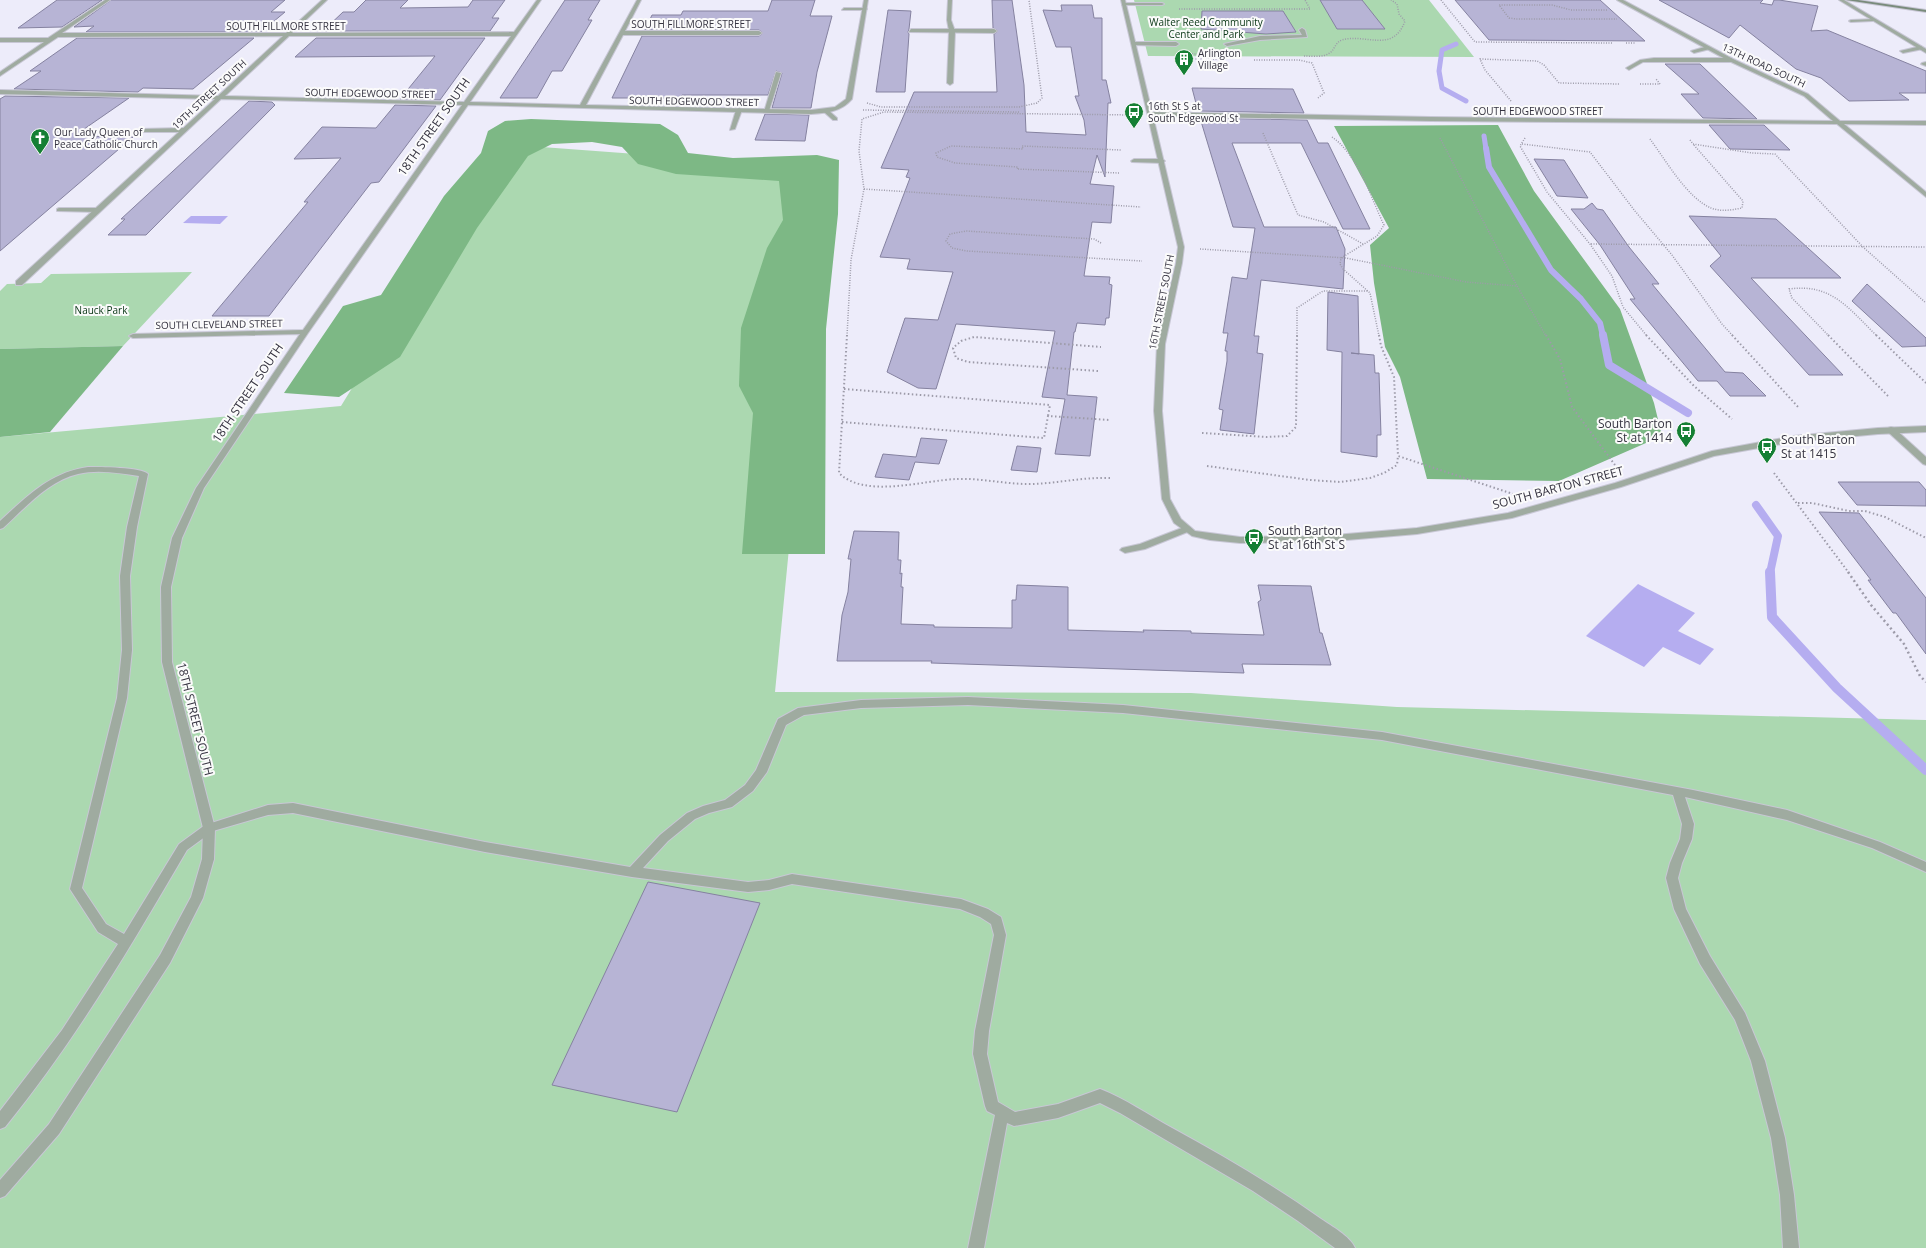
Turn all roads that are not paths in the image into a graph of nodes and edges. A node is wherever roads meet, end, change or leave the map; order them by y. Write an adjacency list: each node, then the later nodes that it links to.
1 (108, 0): 26 (street)
2 (325, 0): 27 (street, 19TH STREET SOUTH)
3 (539, 0): 25 (street, 18TH STREET SOUTH)
4 (639, 0): 23 (street)
5 (866, 0): 15 (street)
6 (950, 0): 21 (street)
7 (1619, 0): 33 (street, 13TH ROAD SOUTH)
8 (1841, 0): 17 (street)
9 (1848, 0): 16 (main road)
10 (1886, 0): 13 (main road)
11 (1124, 2): 12 (street); 30 (street, 16TH STREET SOUTH)
12 (1162, 4)
13 (1926, 6)
14 (844, 9): 15 (street)
15 (865, 9): 49 (street, SOUTH EDGEWOOD STREET)
16 (1926, 11)
17 (1873, 20): 18 (street); 34 (street)
18 (1851, 21)
19 (1302, 30): 32 (street)
20 (911, 31): 21 (street)
21 (952, 31): 22 (street); 42 (street)
22 (994, 31)
23 (622, 33): 24 (street, SOUTH FILLMORE STREET); 46 (street)
24 (760, 33)
25 (515, 34): 27 (street, SOUTH FILLMORE STREET); 45 (street, 18TH STREET SOUTH)
26 (56, 35): 27 (street, SOUTH FILLMORE STREET); 29 (street)
27 (287, 35): 44 (street, 19TH STREET SOUTH)
28 (0, 40): 29 (street)
29 (50, 40): 41 (street)
30 (1134, 44): 31 (street); 50 (street, 16TH STREET SOUTH)
31 (1176, 44)
32 (1227, 44)
33 (1708, 48): 36 (street); 38 (street, 13TH ROAD SOUTH)
34 (1920, 48): 35 (street); 37 (street)
35 (1903, 50)
36 (1694, 51)
37 (1926, 51)
38 (1731, 60): 39 (street); 52 (street, 13TH ROAD SOUTH)
39 (1629, 68)
40 (778, 73): 48 (street)
41 (0, 74)
42 (950, 83)
43 (0, 92): 44 (street, SOUTH EDGEWOOD STREET)
44 (218, 98): 45 (street, SOUTH EDGEWOOD STREET); 56 (street, 19TH STREET SOUTH)
45 (466, 105): 46 (street, SOUTH EDGEWOOD STREET); 63 (street, 18TH STREET SOUTH)
46 (582, 107): 47 (street, SOUTH EDGEWOOD STREET)
47 (739, 110): 48 (street, SOUTH EDGEWOOD STREET); 54 (street)
48 (766, 111): 49 (street, SOUTH EDGEWOOD STREET)
49 (826, 111): 51 (street)
50 (1150, 114): 52 (street, SOUTH EDGEWOOD STREET); 57 (street, 16TH STREET SOUTH)
51 (835, 119)
52 (1837, 122): 53 (street, SOUTH EDGEWOOD STREET); 59 (street, 13TH ROAD SOUTH)
53 (1926, 123)
54 (732, 129)
55 (140, 130): 56 (street)
56 (183, 130): 61 (street, 19TH STREET SOUTH)
57 (1162, 161): 58 (street); 69 (street, 16TH STREET SOUTH)
58 (1134, 162)
59 (1926, 195)
60 (59, 210): 61 (street)
61 (97, 210): 62 (street, 19TH STREET SOUTH)
62 (18, 283)
63 (305, 332): 64 (street, SOUTH CLEVELAND STREET); 72 (street, 18TH STREET SOUTH)
64 (133, 336)
65 (1926, 429): 66 (street, SOUTH BARTON STREET)
66 (1891, 430): 67 (street); 69 (street, SOUTH BARTON STREET)
67 (1926, 462)
68 (0, 526): 75 (street)
69 (1189, 531): 70 (street)
70 (1125, 550)
71 (1678, 792): 73 (street); 74 (street); 81 (street)
72 (209, 828): 74 (street); 75 (street); 78 (street, 18TH STREET SOUTH)
73 (1926, 867)
74 (632, 872): 76 (street)
75 (126, 942): 77 (street)
76 (1002, 1113): 79 (street); 80 (street)
77 (0, 1122)
78 (0, 1191)
79 (976, 1248)
80 (1347, 1248)
81 (1791, 1248)

